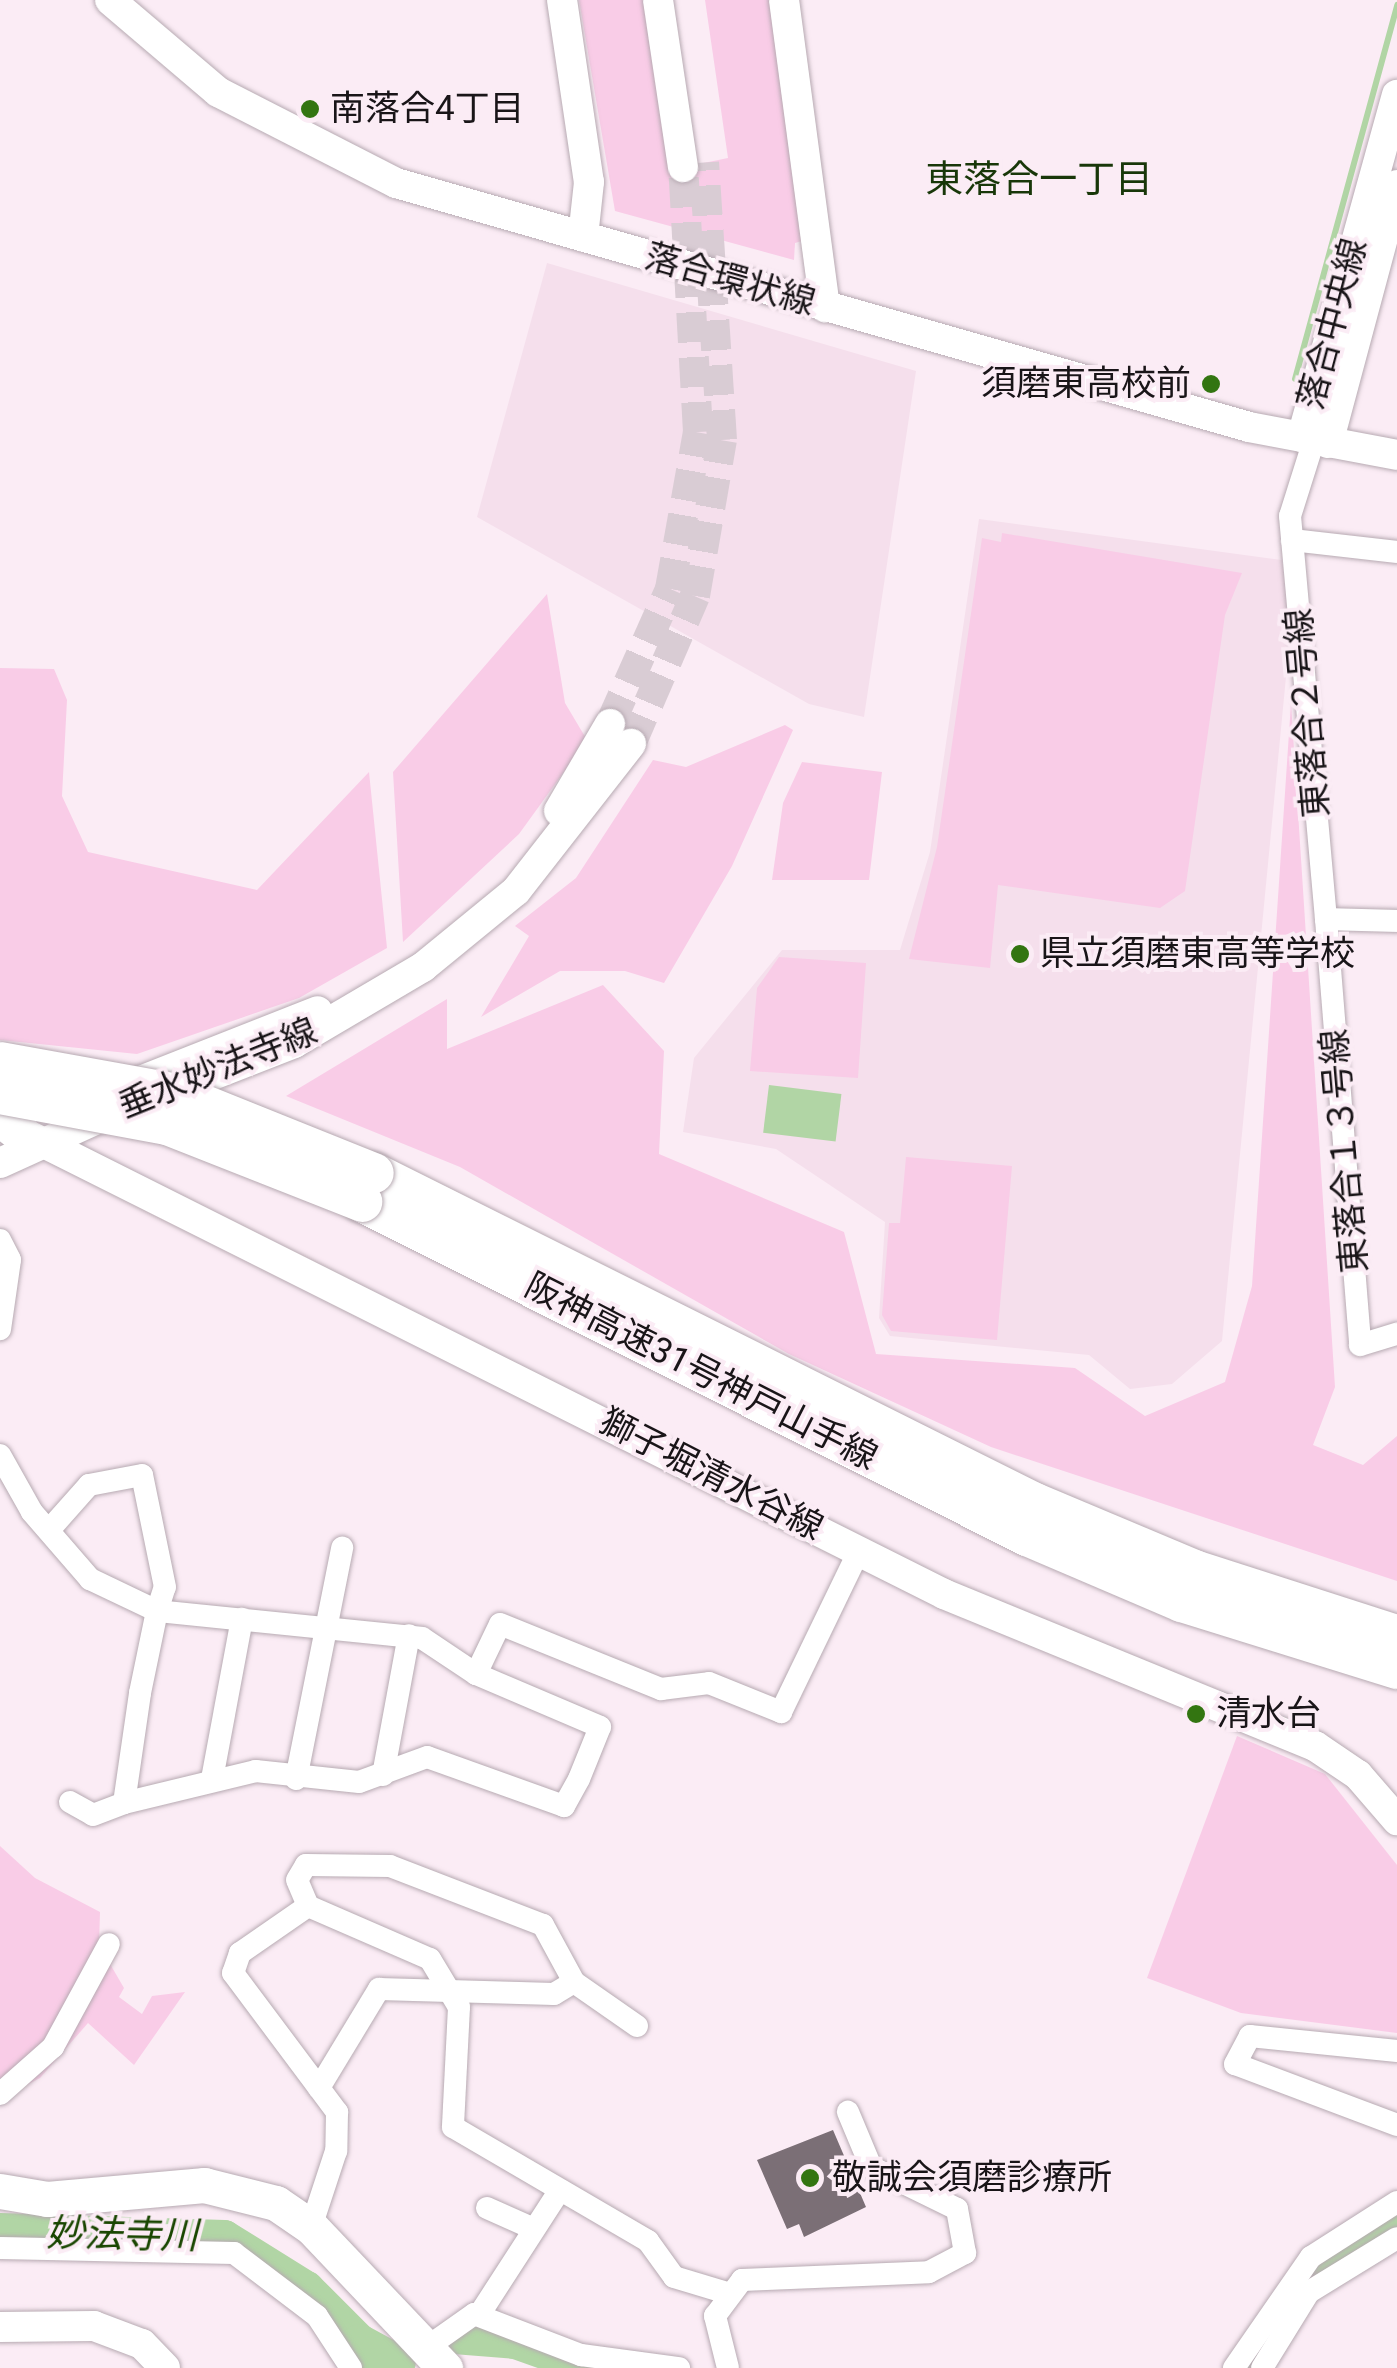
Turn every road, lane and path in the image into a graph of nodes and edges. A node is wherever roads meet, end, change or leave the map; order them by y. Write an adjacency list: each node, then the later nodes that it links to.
1 (110, 0): 8 (street, 落合環状線)
2 (562, 0): 8 (street)
3 (658, 0): 4 (street)
4 (679, 0)
5 (784, 0): 9 (street)
6 (1397, 95): 10 (street, 落合中央線)
7 (1397, 184): 10 (street, 落合中央線)
8 (583, 237): 9 (street, 落合環状線)
9 (825, 307): 10 (street, 落合環状線)
10 (1314, 440): 11 (street, 落合環状線); 12 (street, 東落合２号線)
11 (1397, 455)
12 (1292, 540): 13 (street); 15 (street, 東落合２号線)
13 (1397, 552)
14 (621, 734): 19 (street, 垂水妙法寺線)
15 (1326, 919): 16 (street); 23 (street, 東落合１３号線)
16 (1397, 920)
17 (0, 1062): 20 (highway, 阪神高速31号神戸山手線, bridge)
18 (0, 1094): 20 (highway, 阪神高速31号神戸山手線, bridge)
19 (10, 1135): 27 (street, 獅子堀清水谷線)
20 (368, 1187): 32 (highway, 阪神高速31号神戸山手線); 33 (highway, 阪神高速31号神戸山手線)
21 (0, 1240): 22 (street)
22 (0, 1329)
23 (1397, 1334)
24 (0, 1454): 25 (street)
25 (48, 1530): 28 (street); 28 (street)
26 (342, 1548): 30 (street)
27 (859, 1551): 34 (street); 40 (street, 獅子堀清水谷線)
28 (158, 1611): 29 (street); 39 (street)
29 (242, 1619): 30 (street); 36 (street)
30 (326, 1622): 31 (street); 37 (street)
31 (409, 1635): 34 (street); 35 (street)
32 (1397, 1635)
33 (1397, 1669)
34 (476, 1674): 35 (street)
35 (382, 1775): 37 (street)
36 (212, 1779): 37 (street); 39 (street)
37 (296, 1779)
38 (70, 1802): 39 (street)
39 (124, 1803)
40 (1397, 1820)
41 (308, 1906): 43 (street); 44 (street); 47 (street)
42 (109, 1944): 48 (street)
43 (574, 1982): 44 (street); 45 (street)
44 (448, 1989): 47 (street); 51 (street)
45 (636, 2026)
46 (1397, 2051): 50 (street)
47 (320, 2088): 55 (street)
48 (0, 2094)
49 (848, 2112): 59 (street)
50 (1397, 2125)
51 (560, 2190): 56 (street); 59 (street)
52 (0, 2191): 55 (main road)
53 (1397, 2202): 67 (street)
54 (487, 2208): 56 (street)
55 (312, 2227): 62 (main road)
56 (534, 2229): 60 (street)
57 (1397, 2238): 68 (street)
58 (0, 2248): 64 (street)
59 (724, 2292): 66 (street)
60 (478, 2316): 62 (street); 65 (street)
61 (0, 2327): 63 (street)
62 (440, 2363)
63 (165, 2368)
64 (351, 2368)
65 (679, 2368)
66 (728, 2368)
67 (1234, 2368)
68 (1262, 2368)

